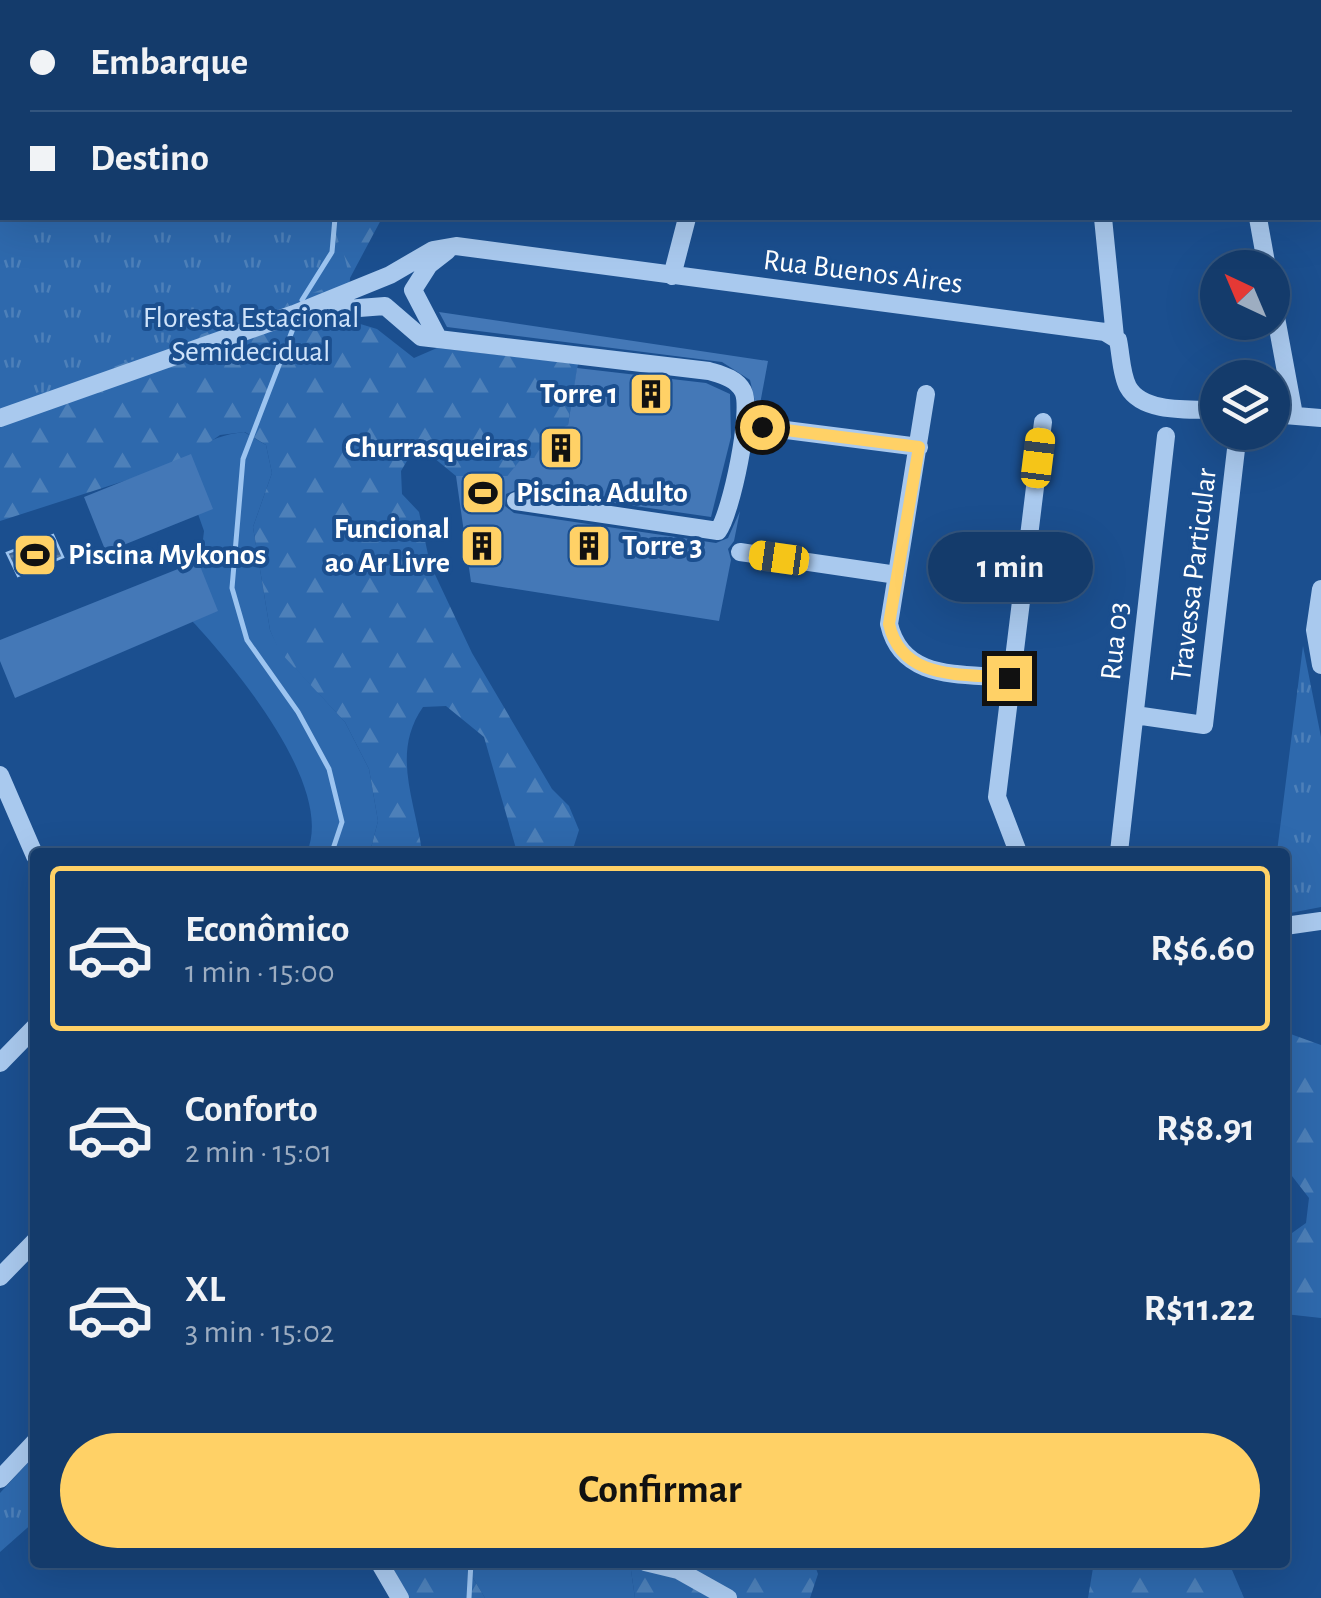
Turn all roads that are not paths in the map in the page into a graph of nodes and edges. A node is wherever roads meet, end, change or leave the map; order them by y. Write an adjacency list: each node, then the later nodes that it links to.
1 (686, 220): 7 (street)
2 (1102, 220): 11 (street)
3 (1258, 220): 5 (street)
4 (456, 246): 6 (street, Rua Buenos Aires); 7 (street, Rua Buenos Aires); 8 (street, Rua Buenos Aires)
5 (1264, 250)
6 (390, 276): 8 (street); 9 (street); 10 (street, Rua Buenos Aires)
7 (672, 276): 11 (street, Rua Buenos Aires)
8 (413, 290): 9 (street, Rua Buenos Aires); 12 (street)
9 (385, 306): 10 (street, Rua Buenos Aires); 12 (street)
10 (294, 314): 18 (street, Rua Buenos Aires)
11 (1115, 337): 15 (street)
12 (438, 338): 25 (street)
13 (1280, 340): 17 (street)
14 (926, 394): 23 (street)
15 (1200, 409)
16 (1290, 415): 17 (street)
17 (1294, 415): 19 (street)
18 (0, 418)
19 (1321, 418)
20 (1043, 422): 30 (street)
21 (762, 427): 23 (street)
22 (1166, 436): 31 (street, Rua 03)
23 (919, 447): 27 (street)
24 (1236, 450): 31 (street, Travessa Particular)
25 (516, 501)
26 (740, 552): 27 (street)
27 (897, 575): 30 (street)
28 (1321, 589): 29 (street)
29 (1321, 666)
30 (1009, 678): 34 (street)
31 (1135, 715): 35 (street, Rua 03)
32 (0, 775): 33 (street)
33 (32, 848)
34 (1016, 848)
35 (1119, 848)
36 (1321, 921): 37 (street)
37 (1290, 925)
38 (30, 1032): 39 (street)
39 (0, 1063)
40 (30, 1247): 41 (street)
41 (0, 1277)
42 (30, 1447): 43 (street)
43 (0, 1480)
44 (382, 1568): 46 (street)
45 (670, 1568): 47 (street)
46 (400, 1598)
47 (728, 1598)

